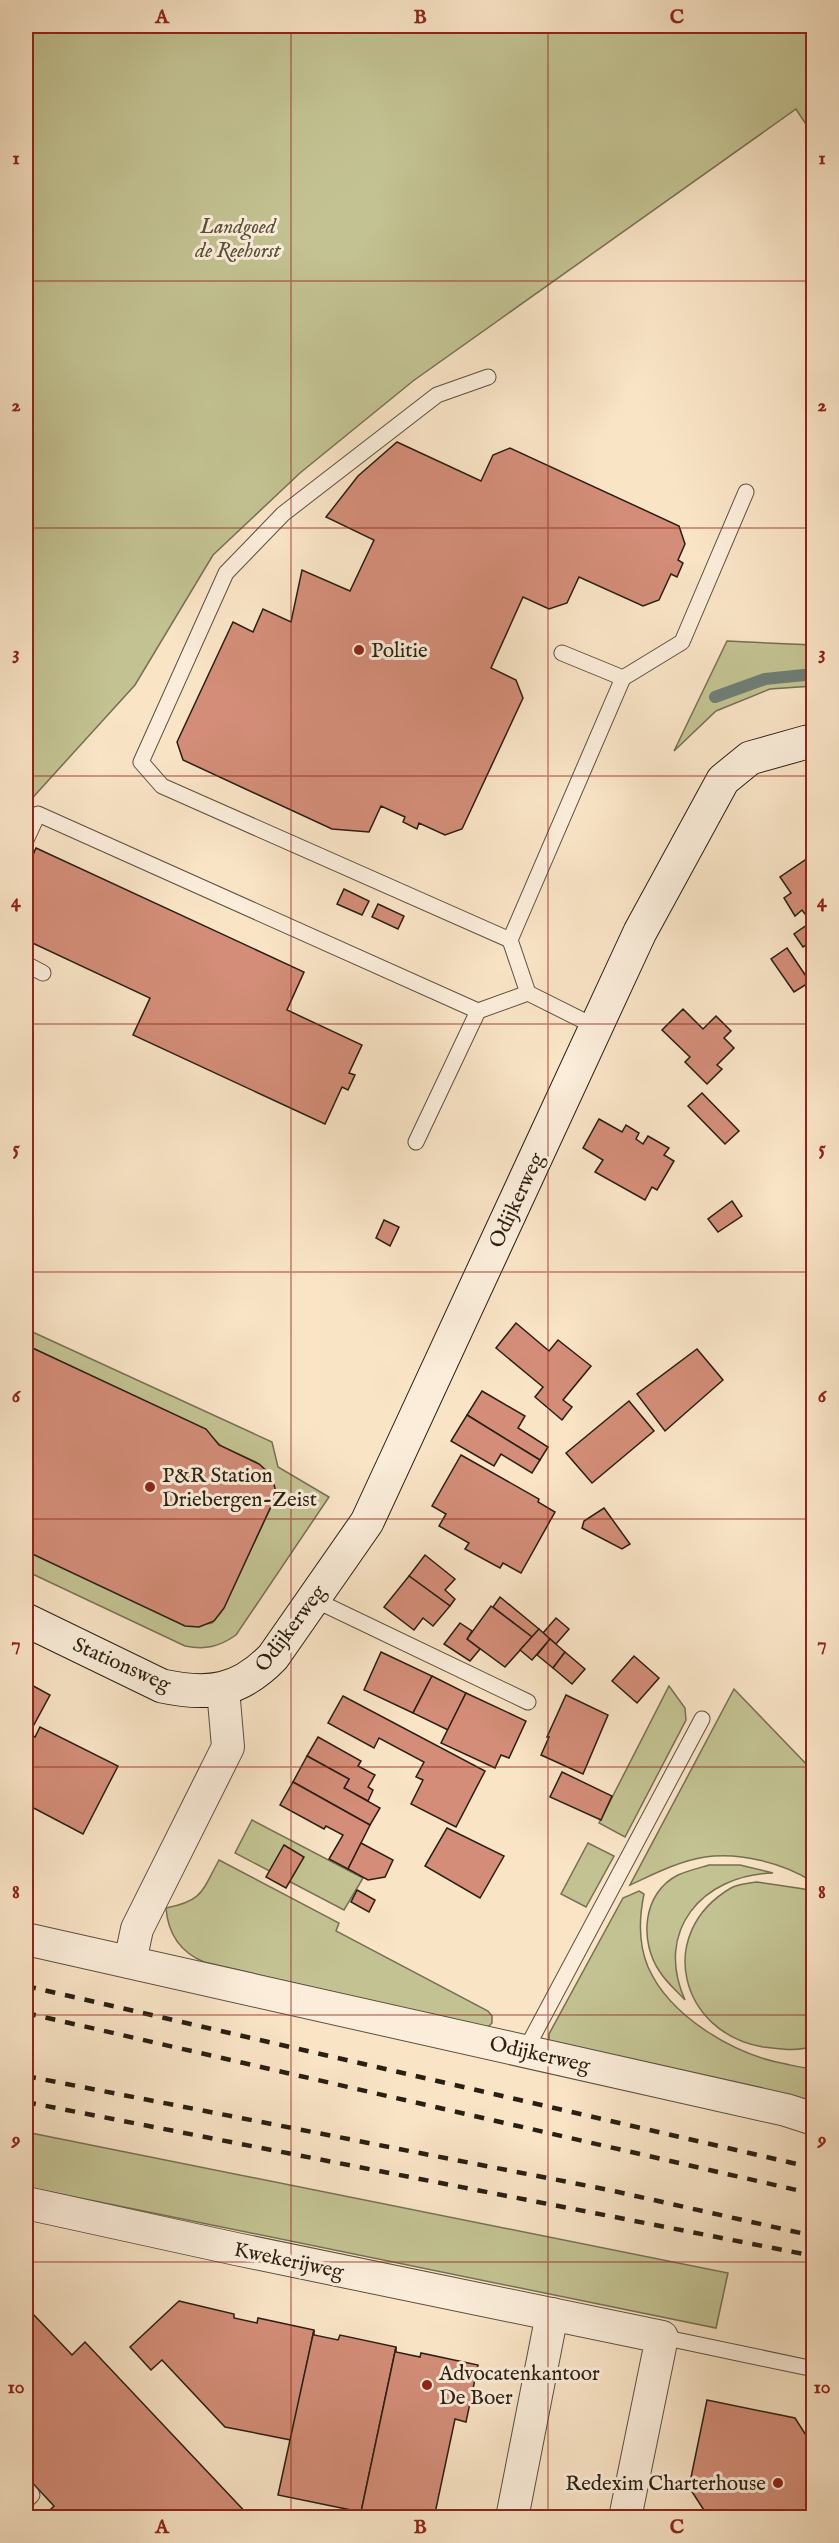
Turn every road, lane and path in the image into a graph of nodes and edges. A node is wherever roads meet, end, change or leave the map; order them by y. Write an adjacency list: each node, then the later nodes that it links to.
1 (488, 378): 7 (lane)
2 (746, 492): 4 (lane)
3 (562, 653): 4 (lane)
4 (623, 678): 7 (lane)
5 (813, 743): 12 (street, Odijkerweg)
6 (26, 840): 11 (lane)
7 (510, 940): 10 (lane)
8 (26, 964): 9 (lane)
9 (43, 973)
10 (528, 993): 11 (lane); 12 (lane)
11 (478, 1011): 13 (lane)
12 (596, 1027): 14 (street, Odijkerweg)
13 (416, 1142)
14 (313, 1599): 16 (street, Odijkerweg); 17 (lane)
15 (26, 1620): 16 (street, Stationsweg)
16 (223, 1689): 20 (street)
17 (528, 1702)
18 (702, 1719): 21 (lane)
19 (26, 1939): 20 (street, Odijkerweg)
20 (130, 1962): 21 (street, Odijkerweg)
21 (525, 2051): 22 (street, Odijkerweg)
22 (813, 2119)
23 (26, 2203): 24 (street, Kwekerijweg)
24 (552, 2314): 25 (street, Kwekerijweg); 29 (street)
25 (662, 2337): 26 (lane); 30 (street)
26 (813, 2369)
27 (26, 2488): 28 (lane)
28 (26, 2501)
29 (512, 2517)
30 (625, 2517)

